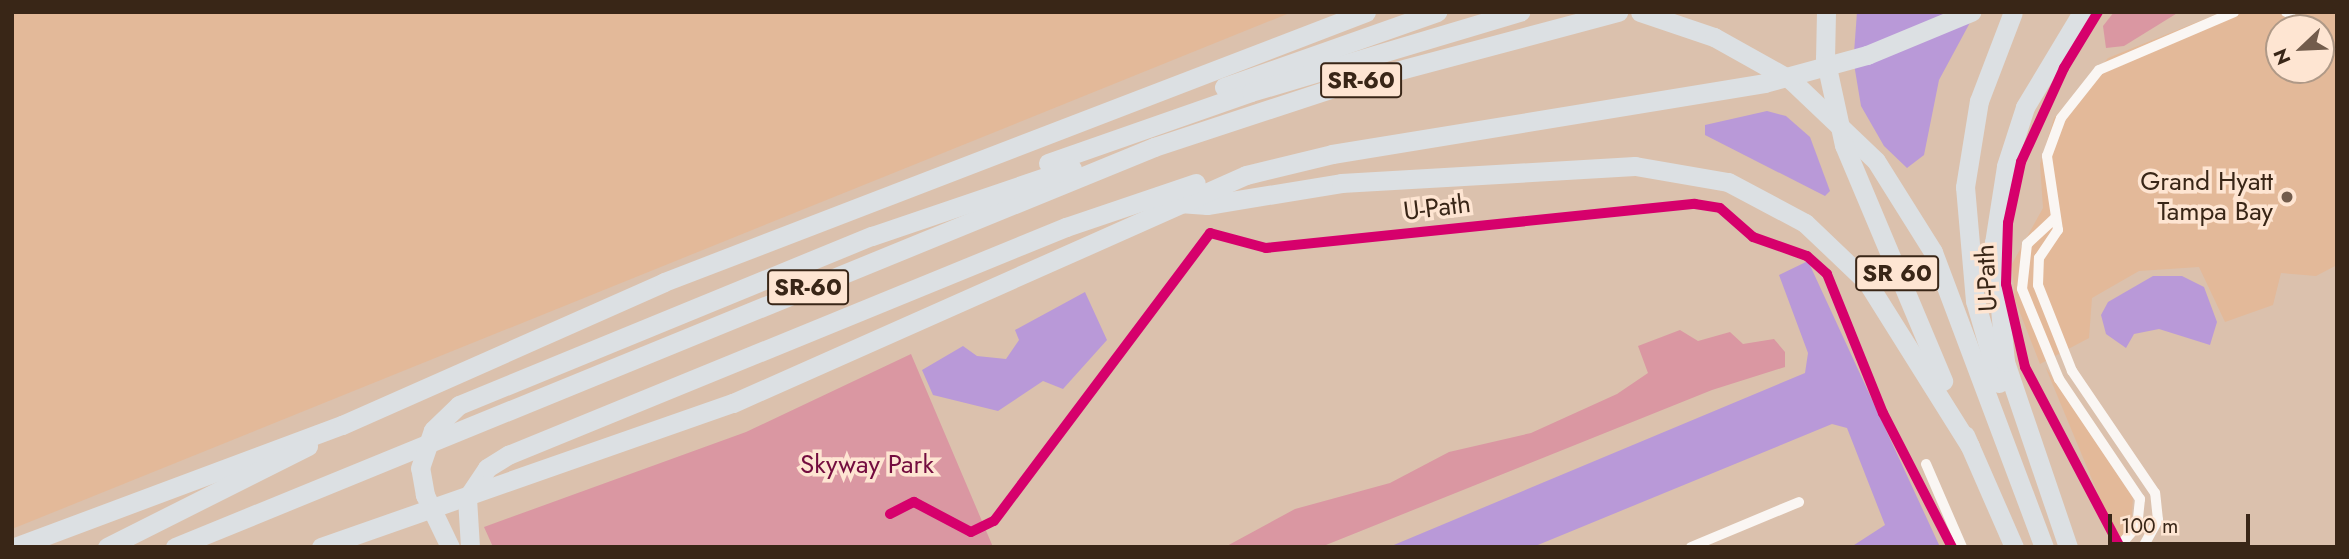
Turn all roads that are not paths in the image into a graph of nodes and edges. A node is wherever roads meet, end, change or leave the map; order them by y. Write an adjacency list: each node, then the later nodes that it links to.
1 (1366, 12): 13 (highway)
2 (1437, 12): 13 (highway)
3 (1520, 12): 18 (highway)
4 (1618, 12): 14 (highway, SR-60 / SR-60)
5 (1640, 12): 12 (highway)
6 (1826, 12): 12 (highway, SR 60)
7 (1839, 12): 12 (highway)
8 (1971, 12): 15 (highway)
9 (2013, 12): 33 (highway, SR 60)
10 (2082, 12): 33 (highway, SR 60)
11 (2234, 12): 17 (street)
12 (1822, 98): 20 (highway, SR 60); 32 (highway)
13 (1026, 147): 19 (highway)
14 (1154, 147): 18 (highway); 25 (highway, SR-60 / SR-60)
15 (1276, 166): 16 (highway); 28 (highway)
16 (1175, 203): 20 (highway); 26 (highway)
17 (2056, 225): 34 (street); 35 (street)
18 (872, 236): 27 (highway)
19 (342, 425): 23 (highway); 24 (highway)
20 (1970, 446): 31 (highway, SR 60)
21 (1926, 464): 30 (street)
22 (1799, 502): 29 (street)
23 (15, 547)
24 (107, 547)
25 (174, 547)
26 (321, 547)
27 (450, 547)
28 (470, 547)
29 (1691, 547)
30 (1962, 547)
31 (2014, 547)
32 (2044, 547)
33 (2066, 547)
34 (2119, 547)
35 (2143, 547)

